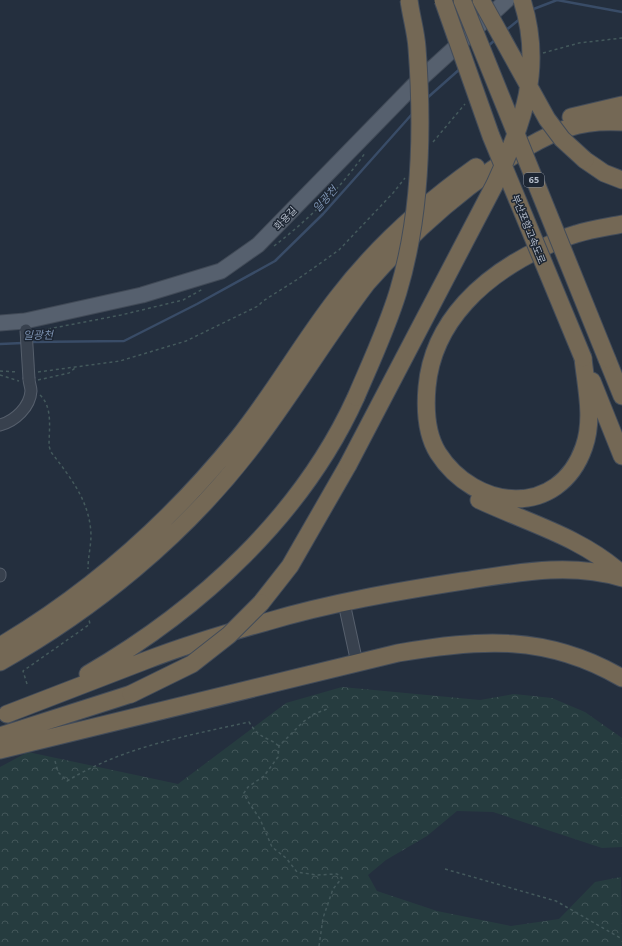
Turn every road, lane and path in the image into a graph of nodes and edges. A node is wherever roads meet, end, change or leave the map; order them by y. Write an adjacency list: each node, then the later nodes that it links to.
1 (408, 0): 38 (highway, bridge)
2 (442, 0): 19 (highway, 부산포항고속도로 / 65, bridge)
3 (462, 0): 24 (highway, 65, bridge)
4 (481, 0): 14 (highway, bridge)
5 (507, 0): 18 (main road, 화용길)
6 (522, 0): 39 (highway, bridge)
7 (622, 38): 8 (path)
8 (540, 54)
9 (467, 102): 12 (path)
10 (622, 105): 32 (highway)
11 (622, 122): 33 (highway)
12 (429, 146)
13 (406, 176): 20 (path)
14 (622, 180)
15 (622, 216): 28 (highway)
16 (622, 224): 19 (highway)
17 (0, 323): 18 (main road, 화용길)
18 (25, 325): 23 (street, bridge)
19 (583, 358): 26 (highway, 부산포항고속도로 / 65)
20 (75, 368): 23 (path); 23 (path)
21 (0, 371): 23 (path)
22 (0, 375): 23 (path)
23 (30, 379): 25 (street); 27 (path)
24 (622, 396)
25 (0, 425)
26 (622, 456)
27 (88, 571)
28 (622, 574)
29 (622, 578): 30 (highway)
30 (344, 603): 34 (street); 38 (highway)
31 (89, 619): 36 (path)
32 (0, 646)
33 (0, 662)
34 (356, 663): 35 (highway); 41 (highway)
35 (622, 678)
36 (27, 684)
37 (327, 709): 40 (path)
38 (3, 716)
39 (0, 736)
40 (279, 746): 42 (path); 45 (path)
41 (0, 750)
42 (55, 761)
43 (445, 869): 44 (path)
44 (622, 939)
45 (319, 946)

